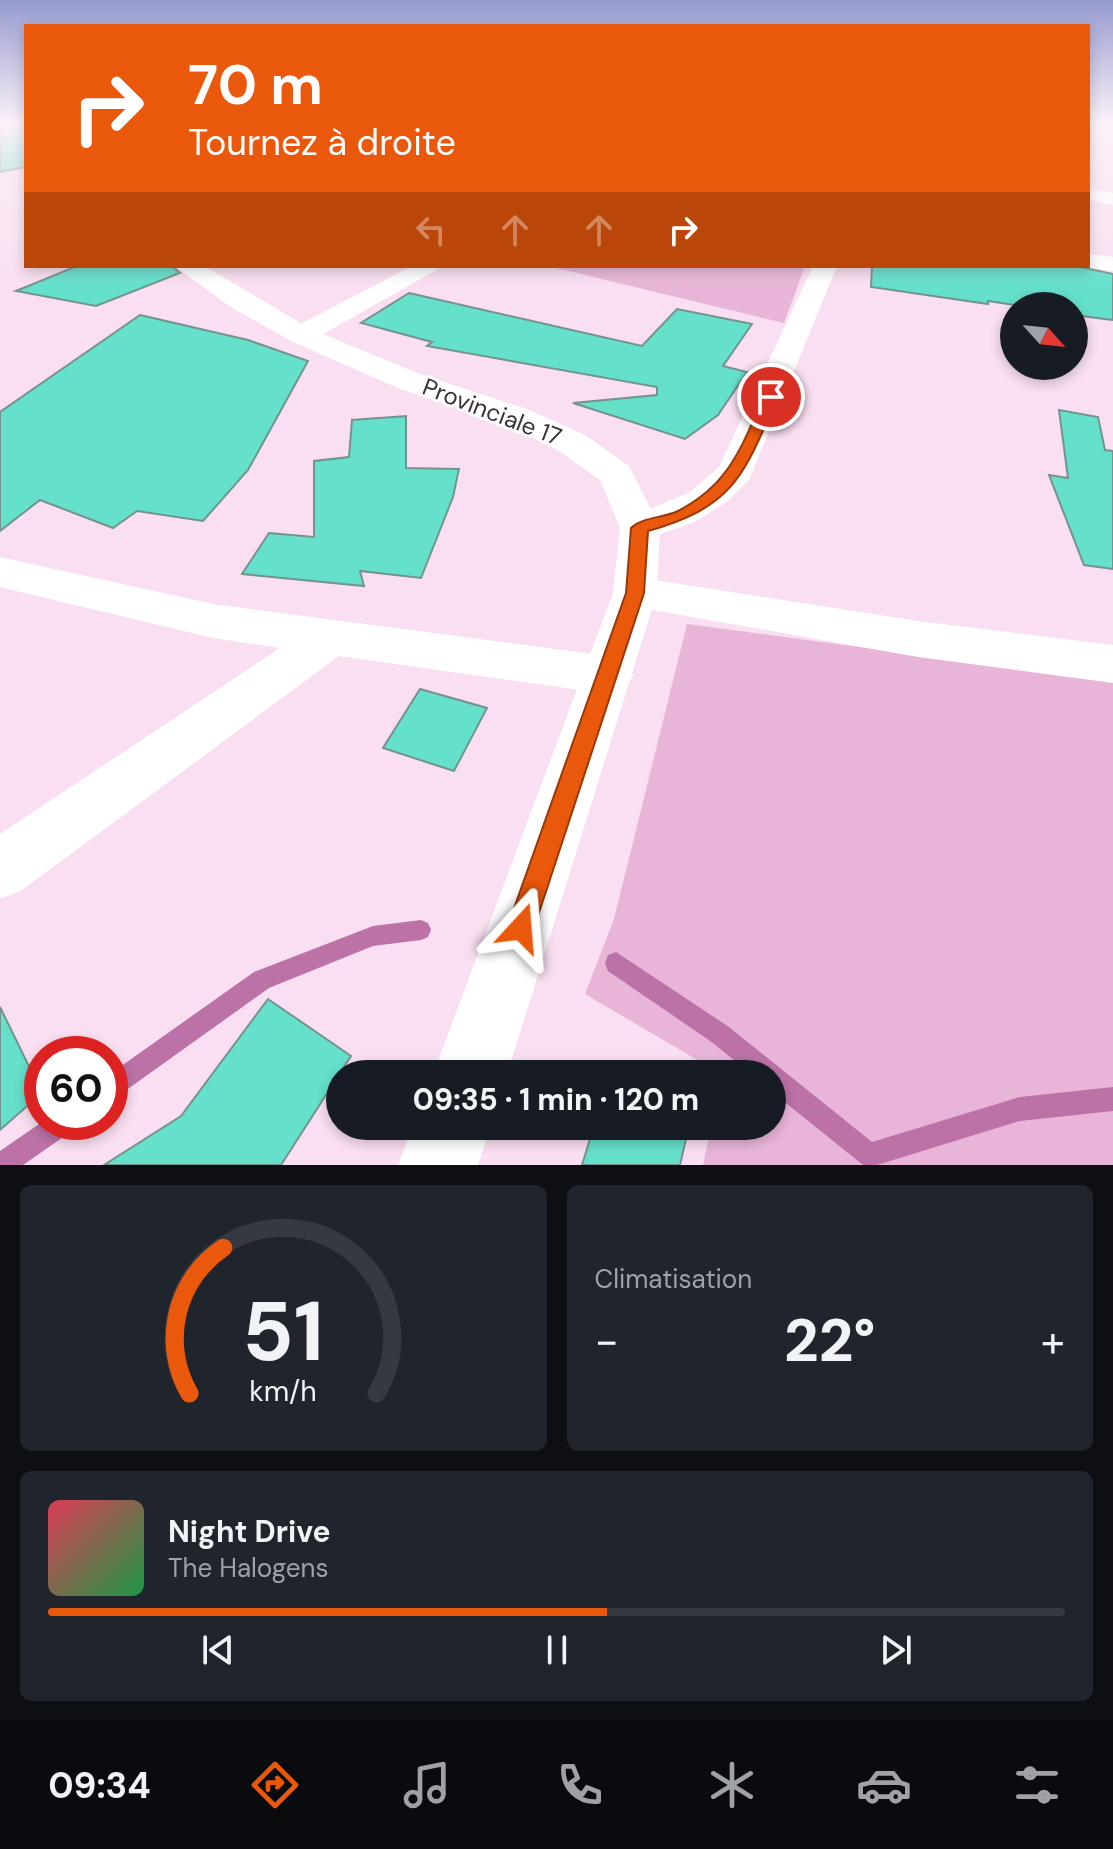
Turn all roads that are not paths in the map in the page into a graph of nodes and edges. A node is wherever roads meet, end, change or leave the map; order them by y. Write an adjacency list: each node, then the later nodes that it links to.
1 (1090, 194): 2 (street)
2 (1113, 199)
3 (1090, 261): 4 (street)
4 (1113, 264)
5 (190, 268): 8 (street, Provinciale 17)
6 (427, 268): 8 (street)
7 (824, 268): 9 (street)
8 (301, 335): 9 (street, Provinciale 17)
9 (640, 528): 11 (street, Provinciale 17)
10 (0, 572): 12 (street)
11 (635, 593): 13 (street); 14 (street, Provinciale 17)
12 (333, 636): 14 (street); 15 (street)
13 (1113, 664)
14 (608, 675): 16 (street, Provinciale 17)
15 (0, 869)
16 (475, 1060)
17 (447, 1140): 18 (street)
18 (438, 1165)

